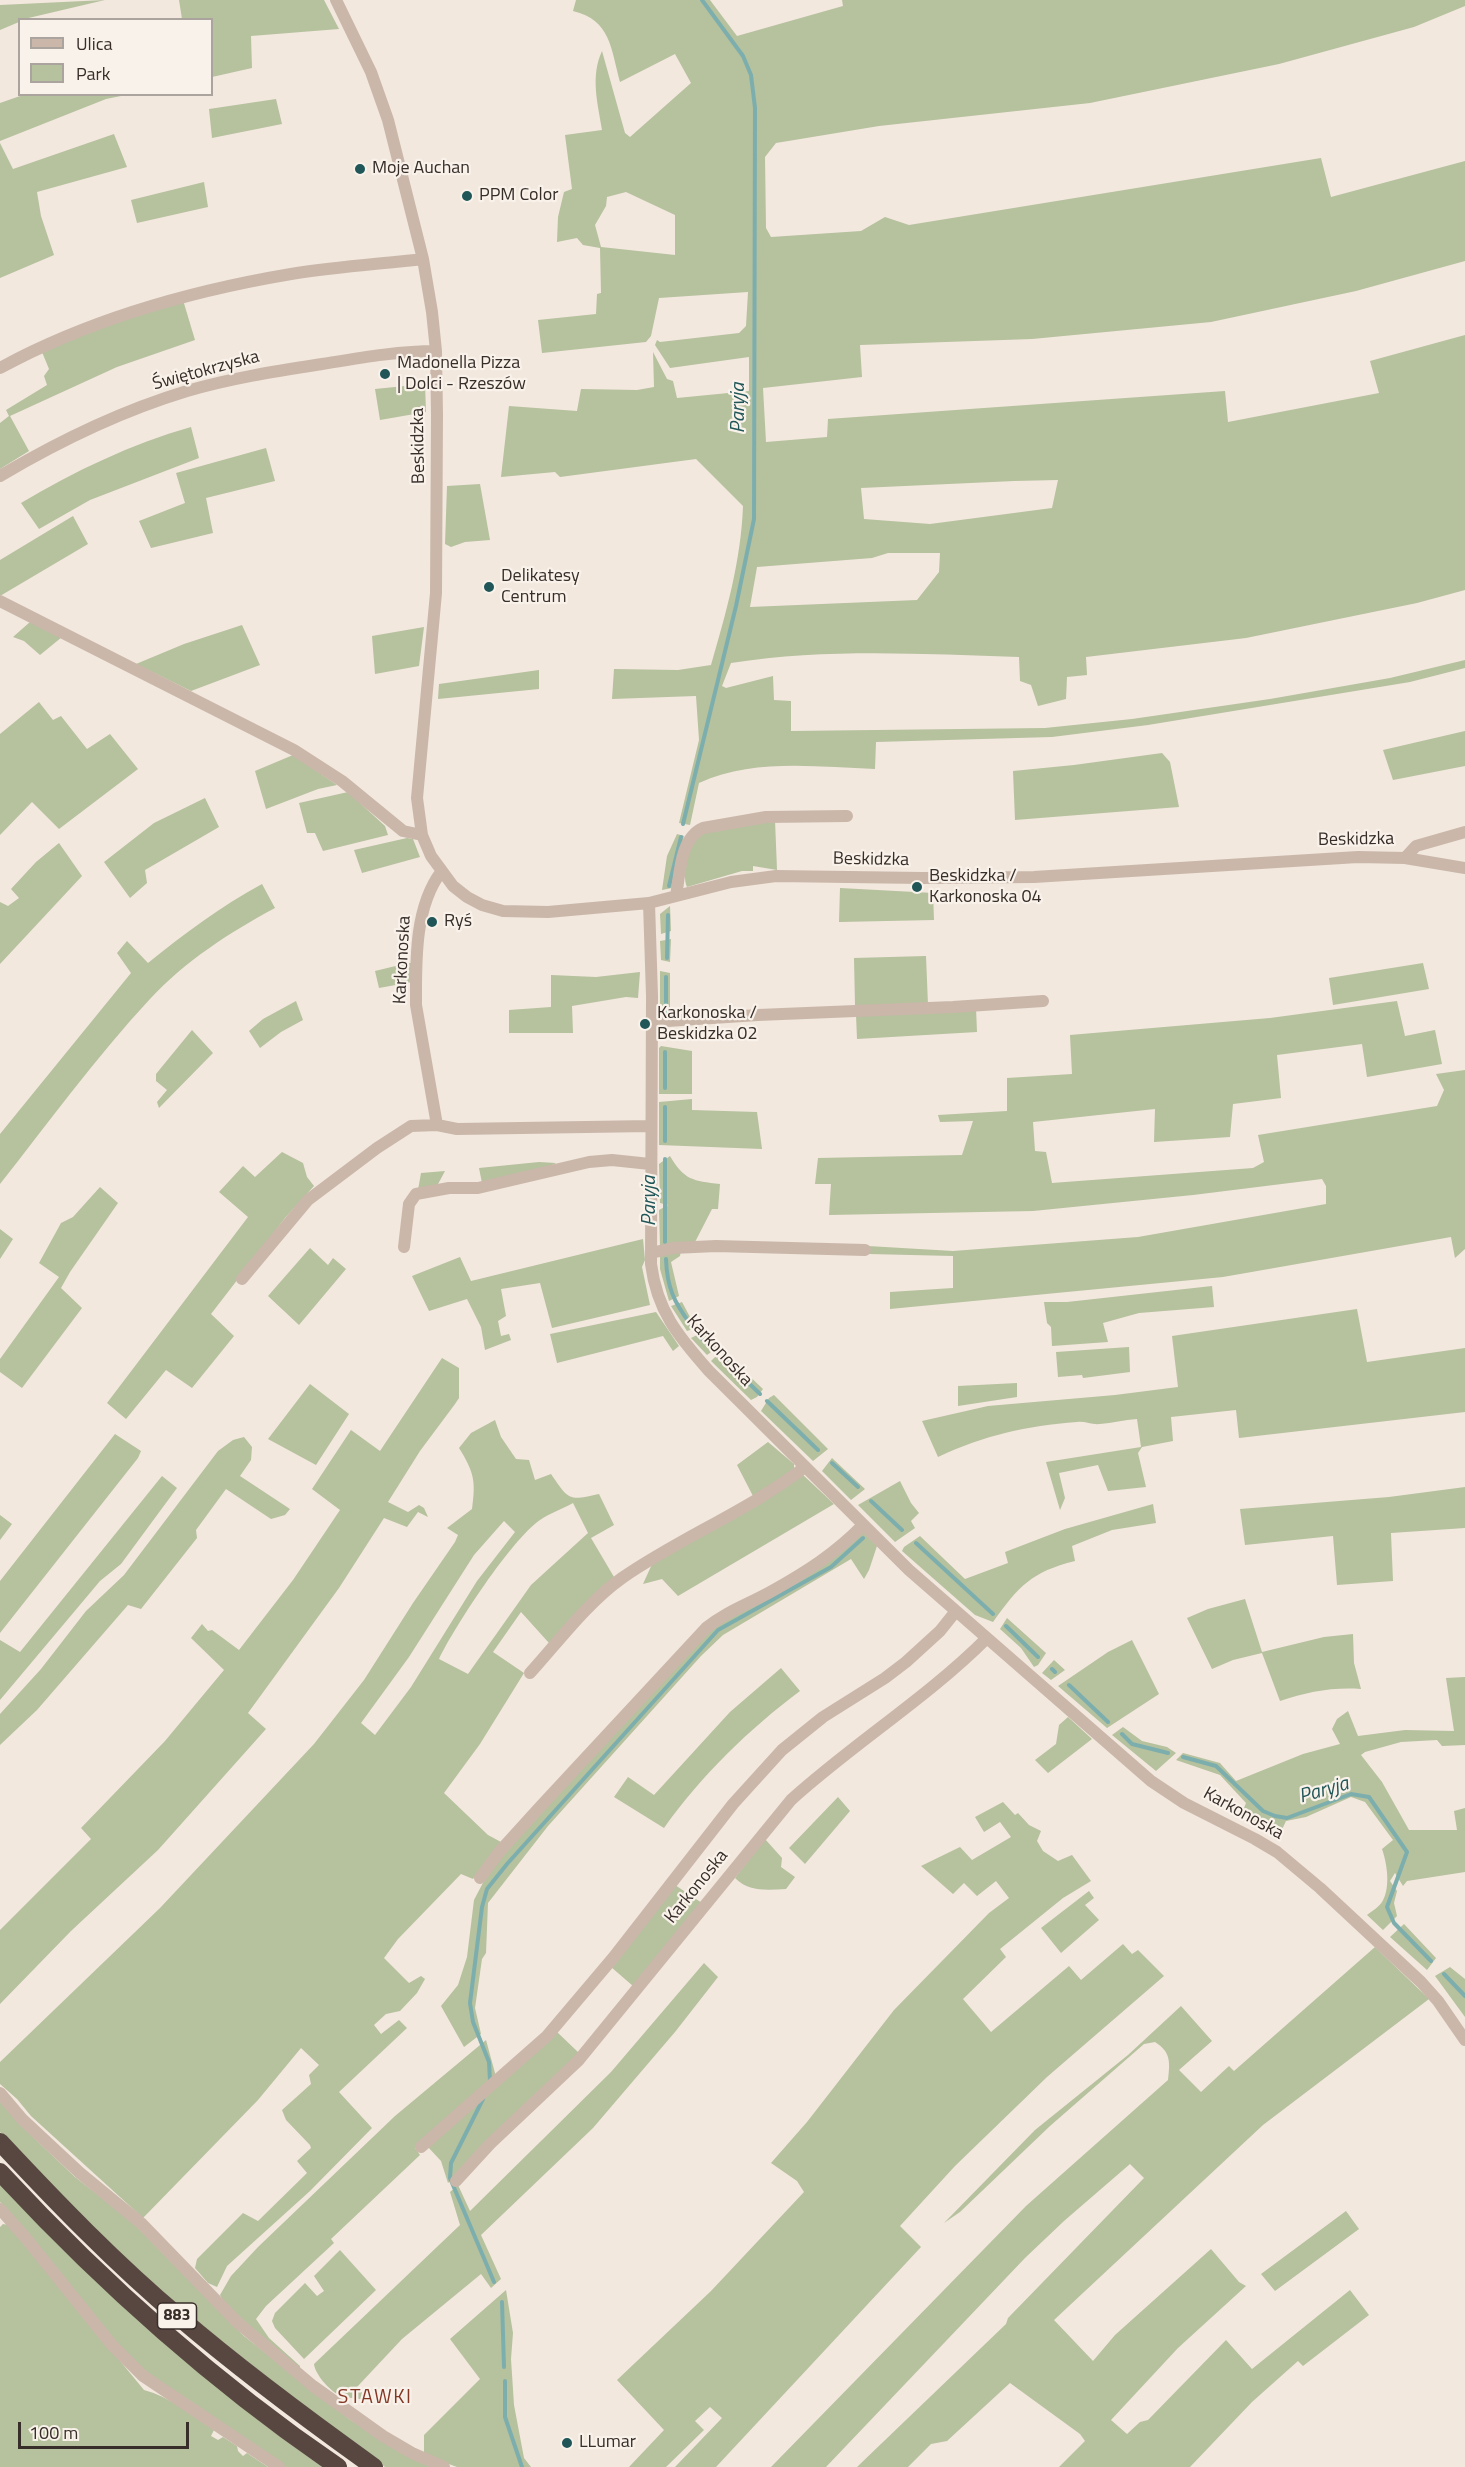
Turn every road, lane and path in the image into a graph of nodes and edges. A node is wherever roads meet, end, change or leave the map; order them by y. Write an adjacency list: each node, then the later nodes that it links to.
1 (336, 0): 2 (street, Beskidzka)
2 (423, 259): 3 (street, Beskidzka); 4 (street)
3 (436, 351): 5 (street, Świętokrzyska); 9 (street, Beskidzka)
4 (0, 368)
5 (0, 476)
6 (0, 601): 9 (street)
7 (847, 816): 13 (street)
8 (1465, 832): 10 (street)
9 (422, 835): 12 (street, Beskidzka)
10 (1405, 858): 11 (street, Beskidzka); 13 (street, Beskidzka)
11 (1465, 868)
12 (441, 872): 14 (street, Beskidzka); 17 (street, Karkonoska)
13 (675, 896): 14 (street, Beskidzka)
14 (649, 903): 16 (street, Karkonoska)
15 (1043, 1000): 16 (street)
16 (652, 1022): 18 (street, Karkonoska)
17 (437, 1125): 18 (street); 23 (street)
18 (650, 1126): 19 (street, Karkonoska)
19 (650, 1164): 20 (street); 22 (street, Karkonoska)
20 (404, 1247)
21 (865, 1251): 22 (street)
22 (651, 1253): 24 (street, Karkonoska)
23 (242, 1280)
24 (805, 1467): 25 (street, Karkonoska); 28 (street)
25 (863, 1525): 26 (street, Karkonoska); 29 (street)
26 (957, 1611): 27 (street, Karkonoska); 33 (street, Karkonoska)
27 (987, 1638): 30 (street, Karkonoska); 35 (street, Karkonoska)
28 (530, 1673)
29 (480, 1878)
30 (1465, 2040)
31 (0, 2093): 40 (street)
32 (0, 2142): 39 (highway, 883)
33 (421, 2147)
34 (0, 2172): 38 (highway, 883)
35 (456, 2181)
36 (0, 2209): 37 (street)
37 (279, 2467)
38 (338, 2467)
39 (374, 2467)
40 (444, 2467)

